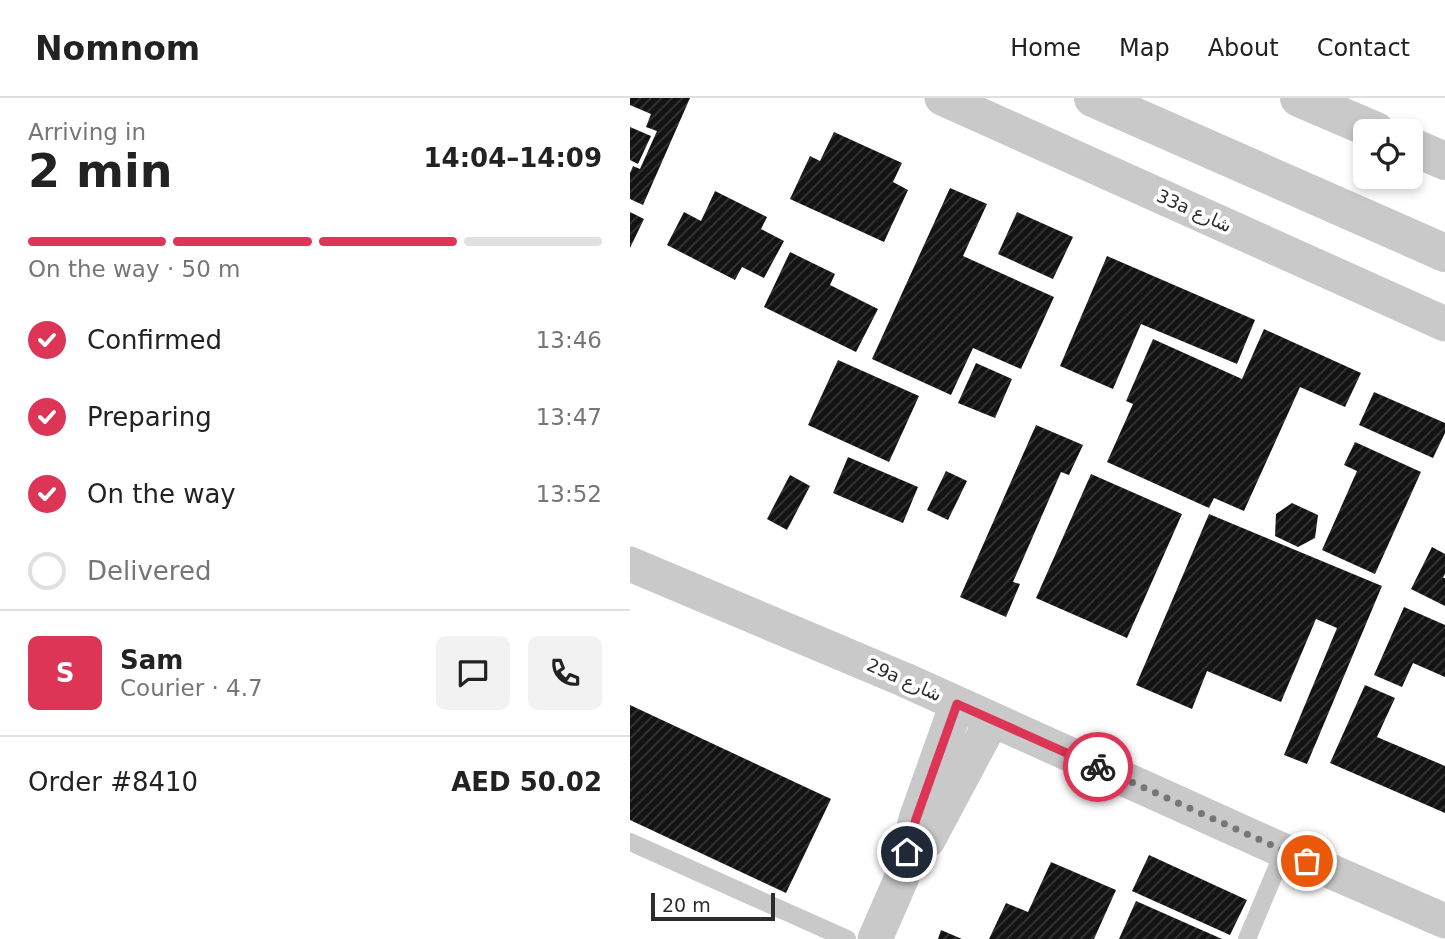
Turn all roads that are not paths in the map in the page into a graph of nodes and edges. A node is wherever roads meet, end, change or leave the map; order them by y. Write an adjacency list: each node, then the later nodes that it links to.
1 (942, 98): 8 (street, 33a شارع)
2 (1093, 98): 7 (street)
3 (1299, 98): 4 (street)
4 (1353, 121)
5 (1423, 152): 6 (street)
6 (1445, 161)
7 (1445, 253)
8 (1445, 324)
9 (630, 564): 10 (street, 29a شارع)
10 (957, 704): 11 (street, 29a شارع); 14 (street)
11 (992, 720): 13 (street, 29a شارع); 14 (street)
12 (630, 842): 16 (lane)
13 (1284, 851): 15 (street, 29a شارع); 18 (lane)
14 (902, 877): 17 (street)
15 (1445, 921)
16 (847, 939)
17 (876, 939)
18 (1247, 939)

